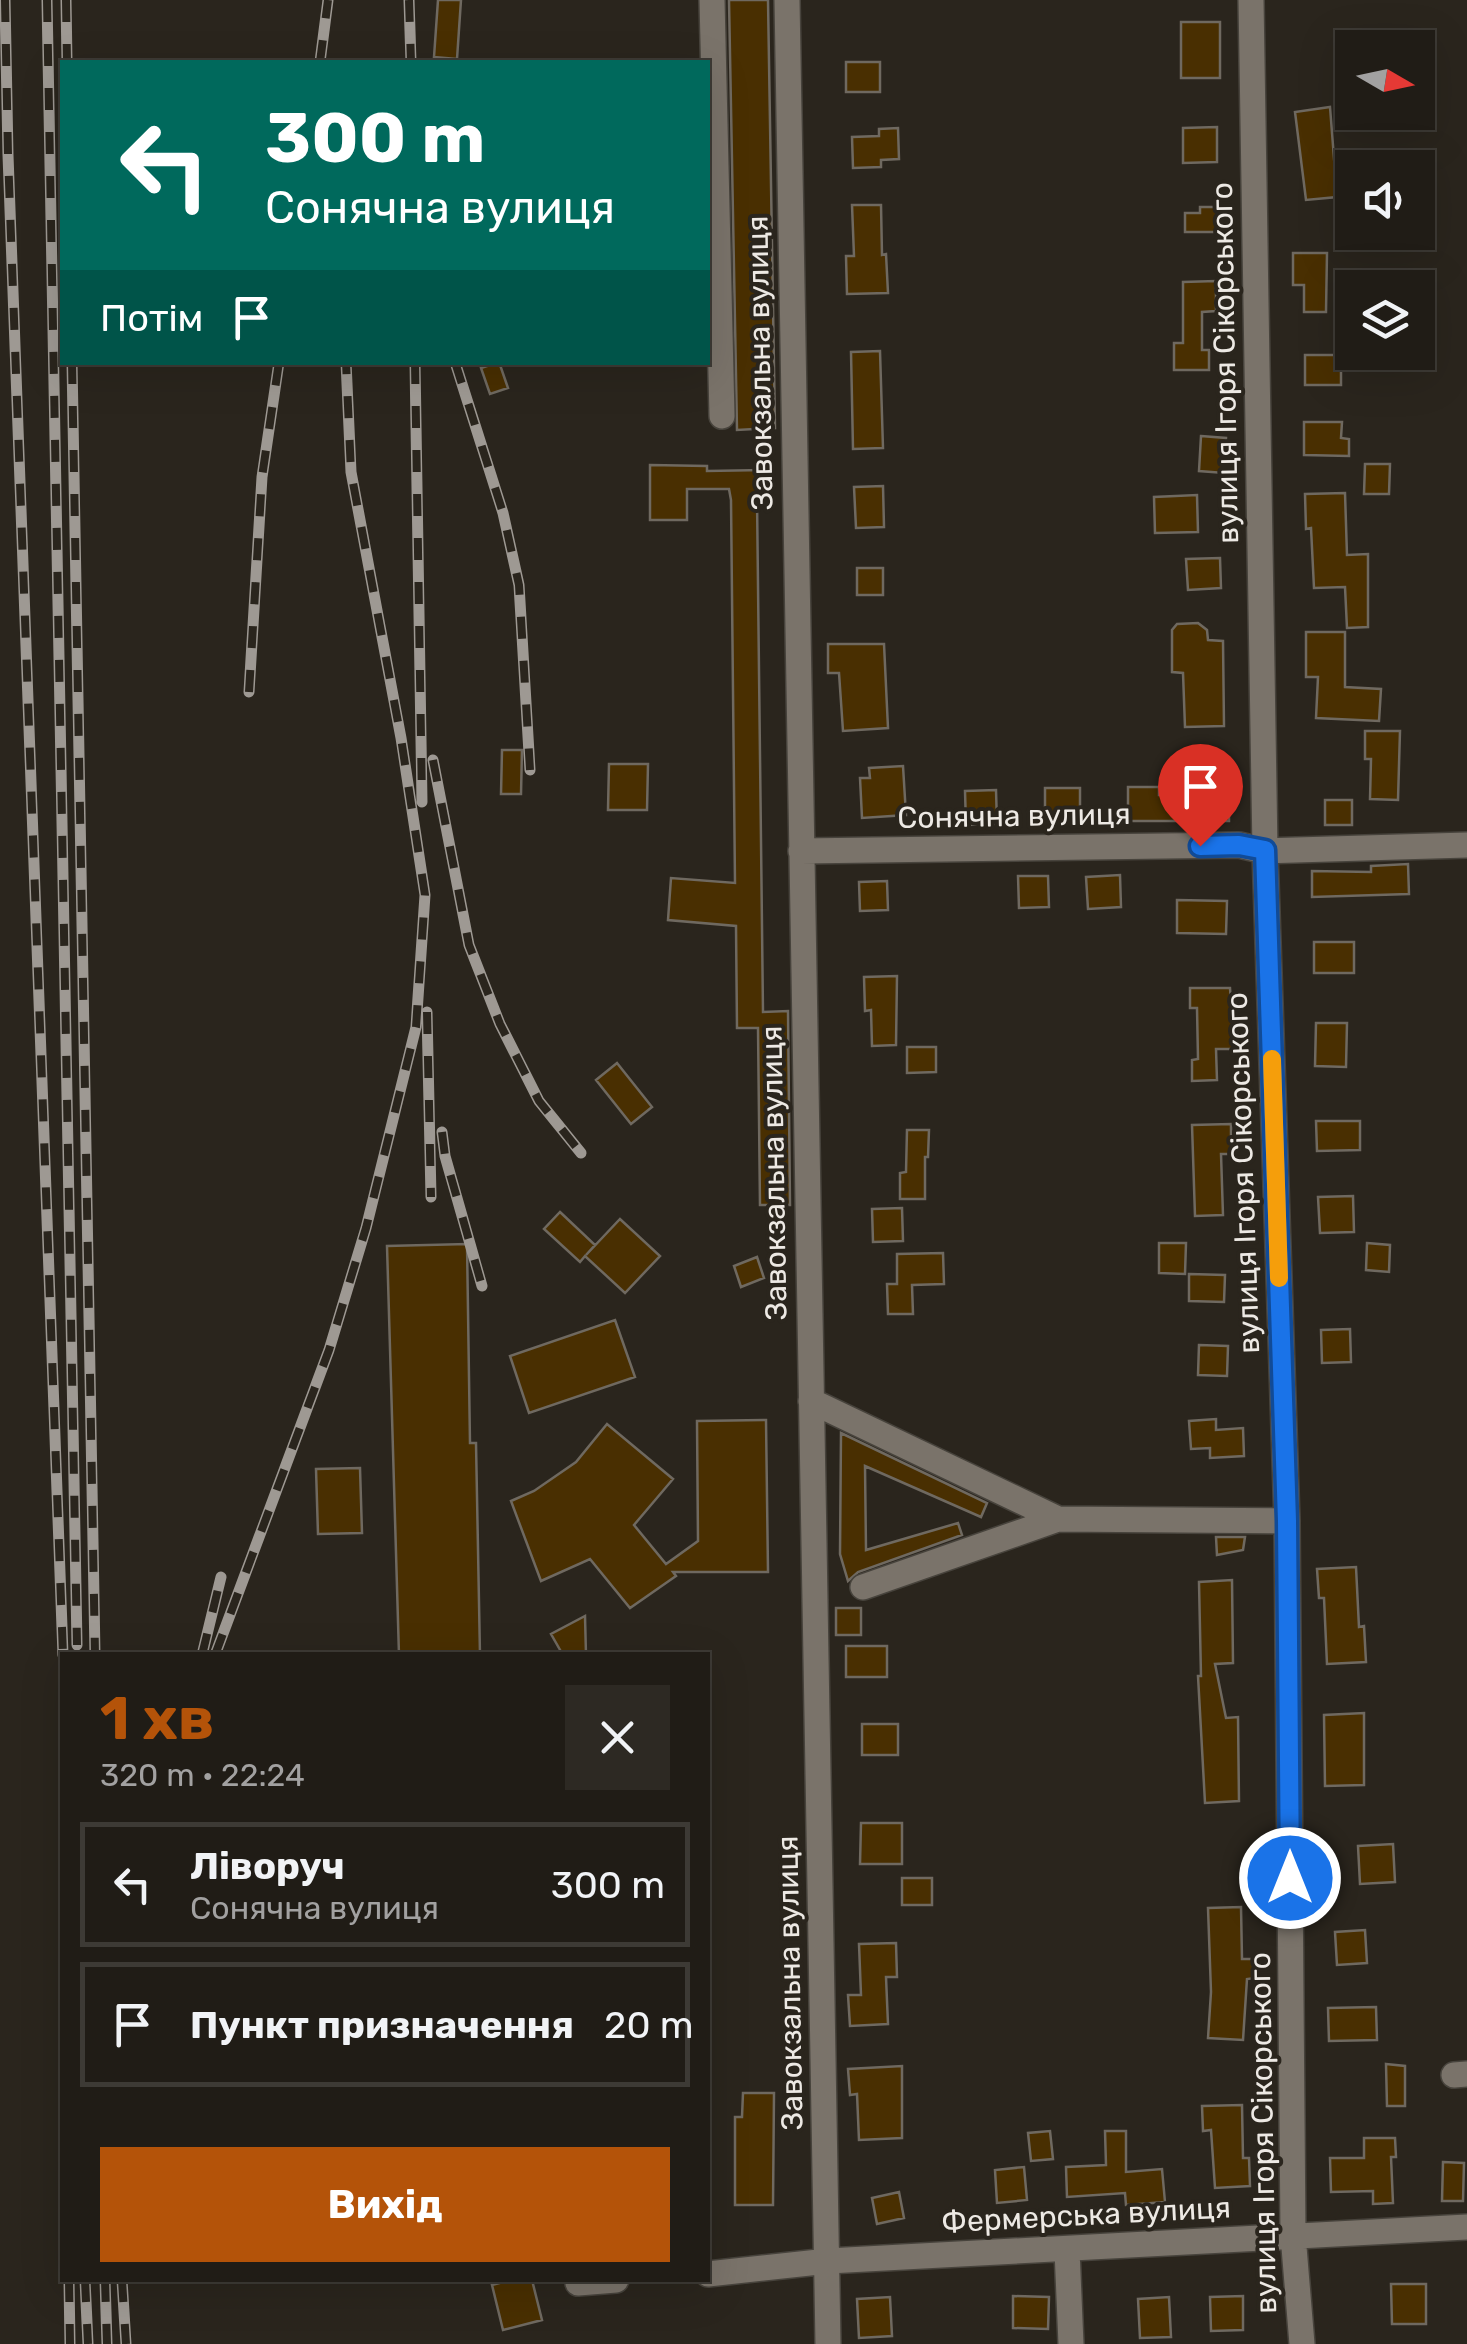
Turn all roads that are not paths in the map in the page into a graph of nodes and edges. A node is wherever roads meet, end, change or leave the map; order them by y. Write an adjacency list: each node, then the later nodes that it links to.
1 (712, 0): 4 (street)
2 (786, 0): 7 (street, Завокзальна вулиця)
3 (1251, 0): 6 (street, вулиця Ігоря Сікорського)
4 (722, 416)
5 (1467, 845): 6 (street, Сонячна вулиця)
6 (1265, 850): 7 (street, Сонячна вулиця); 10 (street, вулиця Ігоря Сікорського)
7 (801, 851): 8 (street, Завокзальна вулиця)
8 (811, 1401): 9 (street); 15 (street, Завокзальна вулиця)
9 (1058, 1519): 10 (street); 11 (street)
10 (1287, 1521): 13 (street, вулиця Ігоря Сікорського)
11 (863, 1587)
12 (1467, 2228): 13 (street, Фермерська вулиця)
13 (1293, 2235): 14 (street, Фермерська вулиця); 21 (street, вулиця Ігоря Сікорського)
14 (1067, 2250): 15 (street, Фермерська вулиця); 20 (street)
15 (828, 2261): 16 (street, Фермерська вулиця); 19 (street, Завокзальна вулиця)
16 (710, 2274)
17 (591, 2282): 18 (street)
18 (578, 2283)
19 (828, 2344)
20 (1071, 2344)
21 (1302, 2344)

